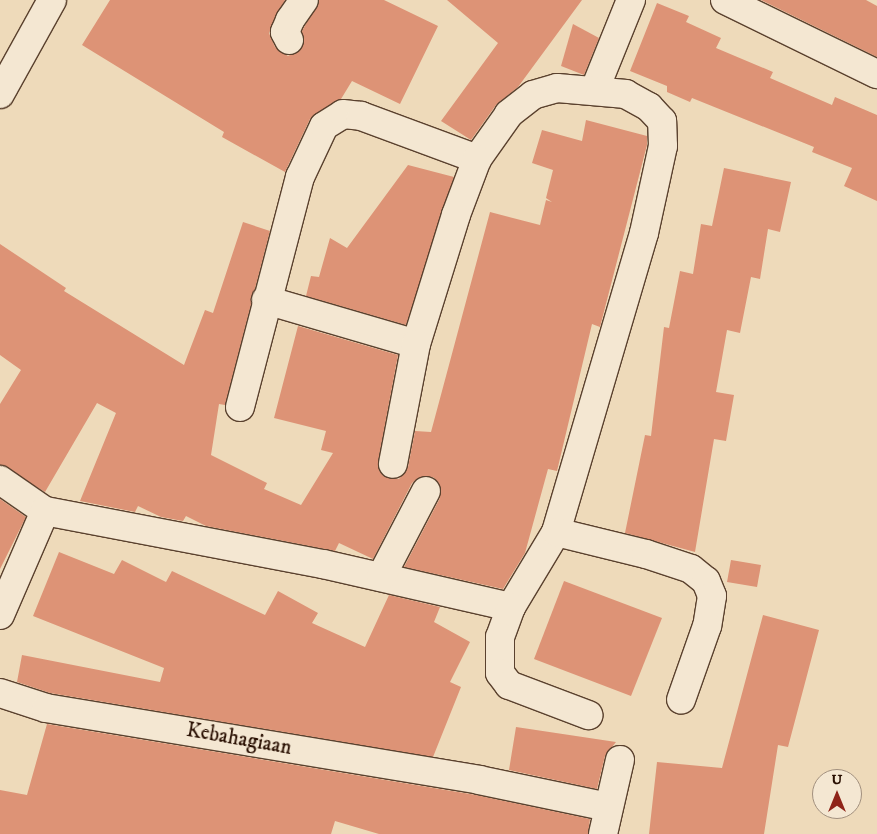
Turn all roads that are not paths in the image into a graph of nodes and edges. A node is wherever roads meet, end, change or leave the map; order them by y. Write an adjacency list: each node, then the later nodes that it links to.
1 (52, 0): 8 (street)
2 (304, 0): 5 (street)
3 (631, 0): 7 (street)
4 (725, 0): 6 (street)
5 (289, 40)
6 (877, 74)
7 (595, 89): 9 (street); 17 (street)
8 (0, 94)
9 (477, 159): 10 (street); 11 (street)
10 (266, 300): 11 (street); 12 (street)
11 (416, 344): 13 (street)
12 (240, 407)
13 (393, 464)
14 (0, 480): 16 (street)
15 (426, 491): 18 (street)
16 (45, 511): 18 (street); 20 (street)
17 (556, 532): 19 (street); 22 (street)
18 (381, 577): 19 (street)
19 (511, 607): 23 (street)
20 (0, 616)
21 (0, 694): 25 (street, Kebahagiaan)
22 (681, 700)
23 (588, 715)
24 (620, 760): 25 (street)
25 (608, 807): 26 (street)
26 (603, 834)

